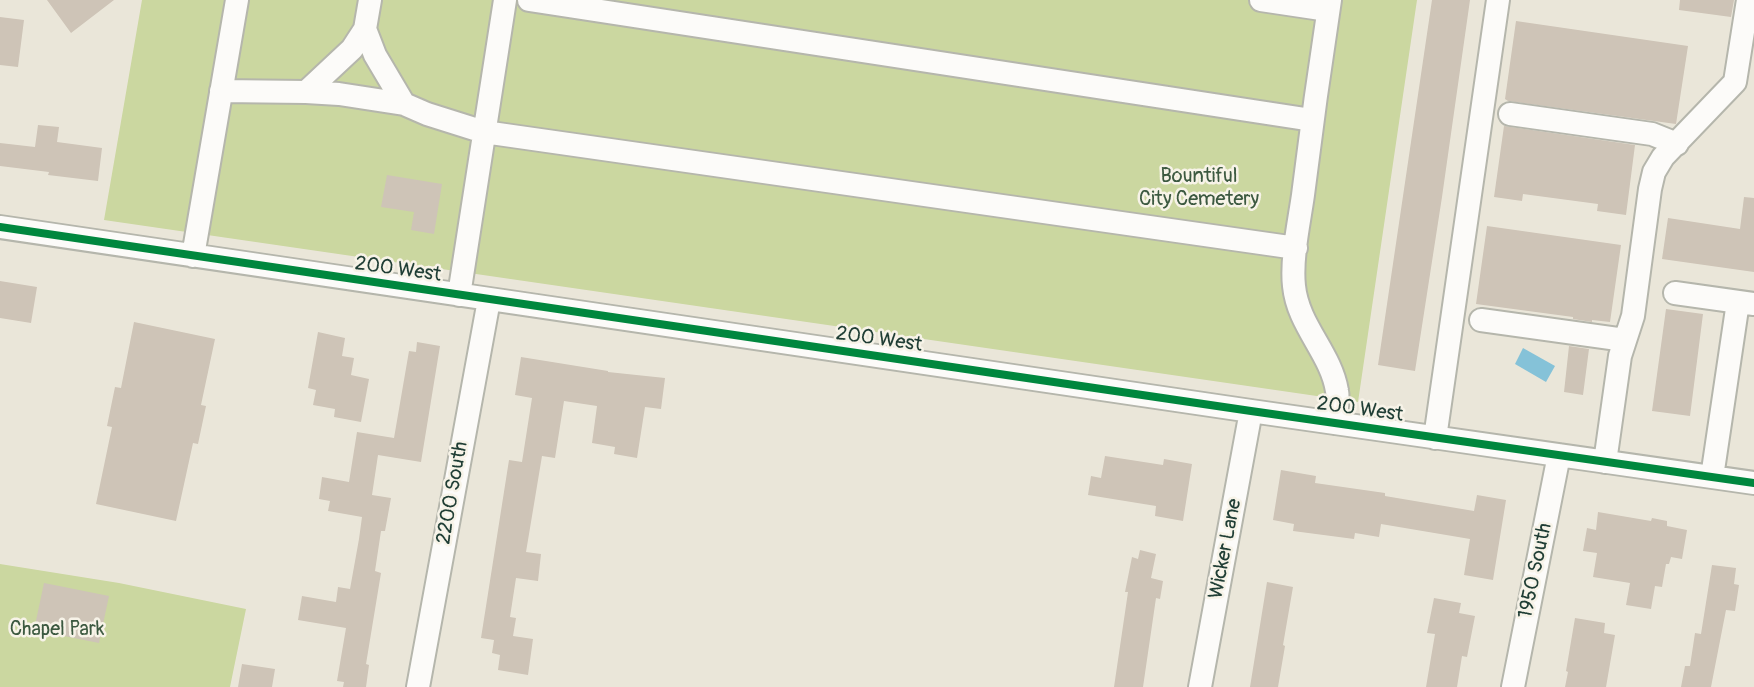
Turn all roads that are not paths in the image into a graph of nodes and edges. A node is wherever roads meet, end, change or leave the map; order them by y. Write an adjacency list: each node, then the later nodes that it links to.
1 (237, 0): 10 (street)
2 (369, 0): 9 (street)
3 (505, 0): 15 (street)
4 (529, 0): 14 (street)
5 (1261, 0): 8 (street)
6 (1498, 0): 28 (street)
7 (1748, 0): 16 (street)
8 (1329, 5): 14 (street)
9 (364, 28): 11 (street); 12 (street)
10 (221, 91): 11 (street); 19 (street)
11 (306, 92): 12 (street)
12 (404, 104): 15 (street)
13 (1510, 114): 16 (street)
14 (1312, 120): 18 (street)
15 (484, 132): 18 (street); 21 (street)
16 (1677, 144): 25 (street)
17 (0, 227): 19 (street, 200 West)
18 (1296, 248): 27 (street)
19 (193, 256): 21 (street, 200 West)
20 (1674, 293): 23 (street)
21 (459, 296): 22 (street, 200 West)
22 (489, 300): 26 (street, 200 West); 33 (street, 2200 South)
23 (1746, 303): 31 (street)
24 (1481, 320): 25 (street)
25 (1625, 340): 30 (street)
26 (1251, 411): 27 (street, 200 West); 34 (street, Wicker Lane)
27 (1335, 423): 28 (street, 200 West)
28 (1435, 438): 29 (street, 200 West)
29 (1559, 455): 30 (street, 200 West); 35 (street, 1950 South)
30 (1605, 462): 31 (street, 200 West)
31 (1712, 477): 32 (street, 200 West)
32 (1754, 483)
33 (418, 687)
34 (1200, 687)
35 (1513, 687)

